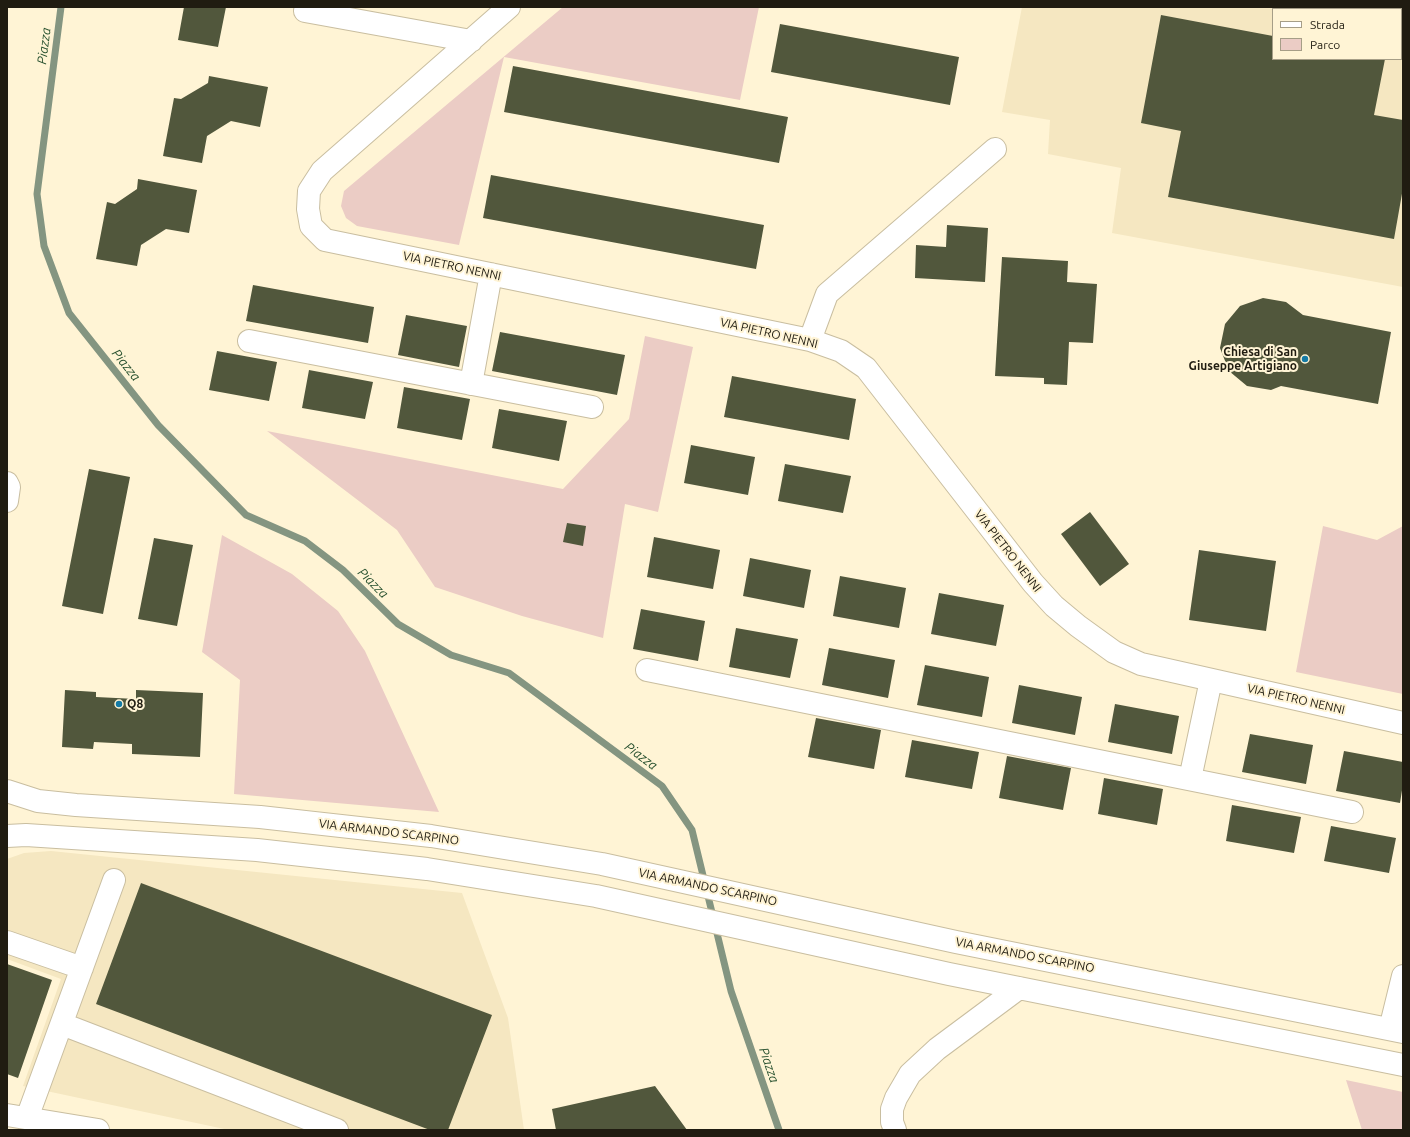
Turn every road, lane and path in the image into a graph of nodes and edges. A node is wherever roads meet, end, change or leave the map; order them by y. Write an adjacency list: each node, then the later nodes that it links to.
1 (509, 7): 3 (street, VIA PIETRO NENNI)
2 (304, 10): 3 (street)
3 (470, 41): 5 (street, VIA PIETRO NENNI)
4 (995, 149): 6 (street)
5 (491, 274): 6 (street, VIA PIETRO NENNI); 8 (street)
6 (810, 340): 13 (street, VIA PIETRO NENNI)
7 (249, 341): 8 (street)
8 (471, 384): 9 (street)
9 (592, 407)
10 (7, 483): 11 (street)
11 (7, 501)
12 (647, 670): 15 (street)
13 (1212, 680): 14 (street, VIA PIETRO NENNI); 15 (street)
14 (1403, 723)
15 (1190, 779): 17 (street)
16 (7, 790): 25 (street, VIA ARMANDO SCARPINO)
17 (1352, 812)
18 (7, 836): 23 (street)
19 (114, 880): 21 (street)
20 (7, 942): 21 (street)
21 (82, 968): 24 (street)
22 (1403, 976): 25 (street)
23 (1019, 988): 26 (street); 30 (street)
24 (62, 1024): 27 (street); 29 (street)
25 (1397, 1030)
26 (1403, 1066)
27 (17, 1116): 28 (street)
28 (98, 1130)
29 (337, 1130)
30 (895, 1130)

